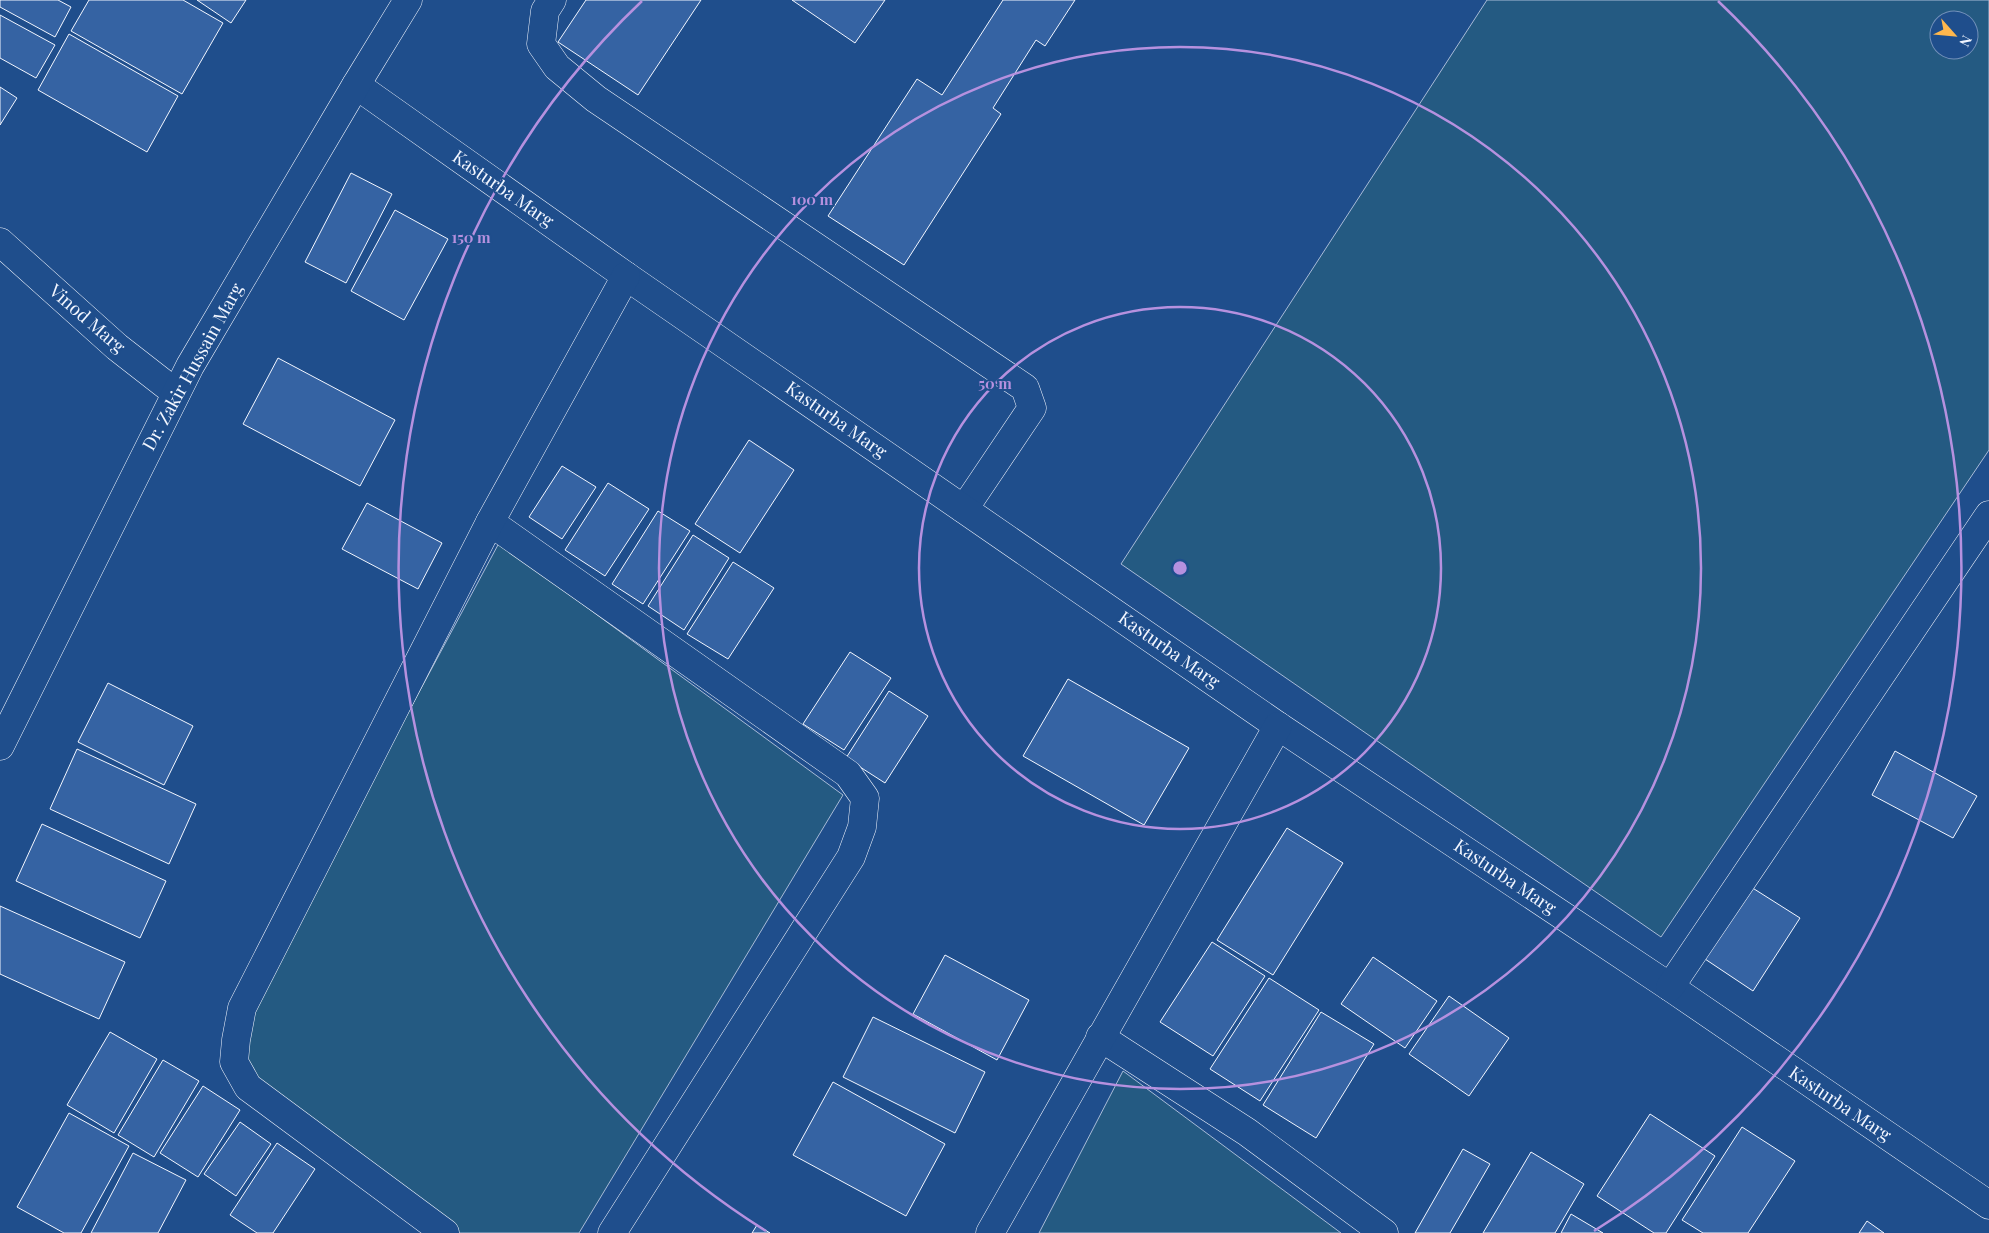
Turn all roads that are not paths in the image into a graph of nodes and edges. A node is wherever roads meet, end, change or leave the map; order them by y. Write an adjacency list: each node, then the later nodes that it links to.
1 (408, 0): 3 (street, Dr. Zakir Hussain Marg)
2 (552, 0): 7 (street)
3 (356, 85): 5 (street, Kasturba Marg); 6 (street, Dr. Zakir Hussain Marg)
4 (0, 242): 6 (street, Vinod Marg)
5 (626, 276): 7 (street, Kasturba Marg); 9 (street)
6 (176, 393): 11 (street, Dr. Zakir Hussain Marg)
7 (964, 509): 10 (street, Kasturba Marg)
8 (1989, 515): 12 (street)
9 (490, 522): 15 (street); 16 (street)
10 (1278, 726): 12 (street, Kasturba Marg); 13 (street)
11 (0, 746)
12 (1670, 987): 14 (street, Kasturba Marg)
13 (1100, 1037): 17 (street); 18 (street)
14 (1989, 1206)
15 (446, 1233)
16 (612, 1233)
17 (990, 1233)
18 (1384, 1233)

